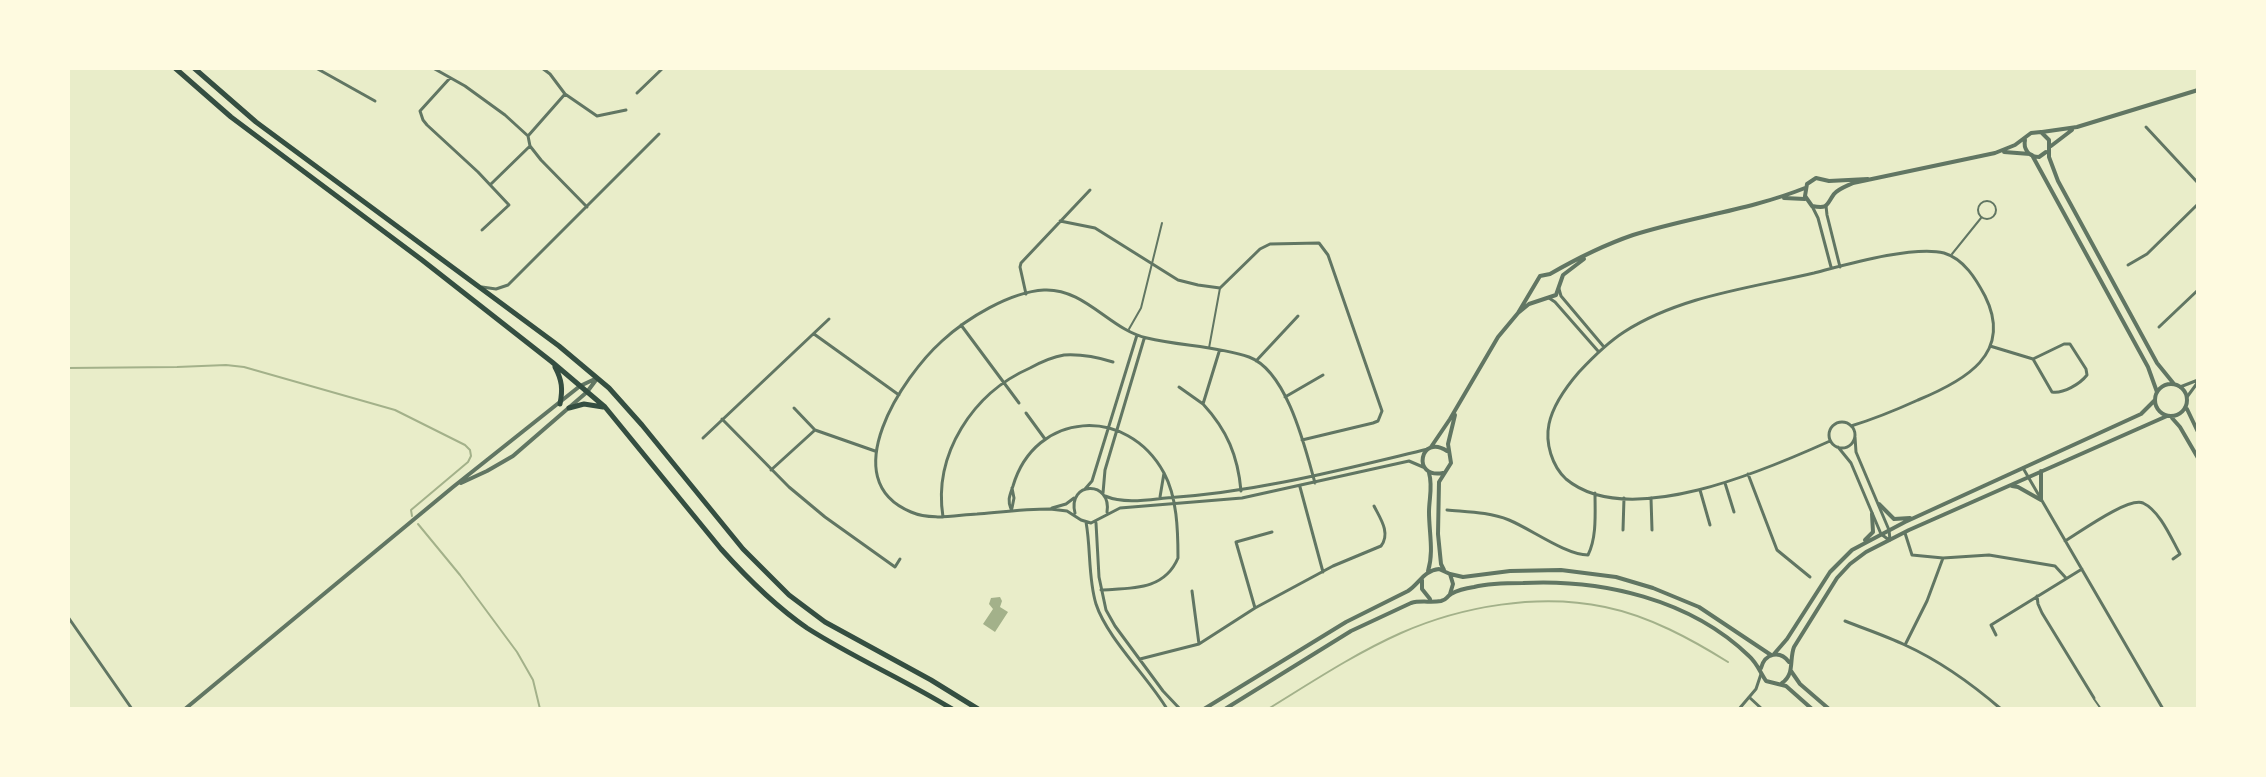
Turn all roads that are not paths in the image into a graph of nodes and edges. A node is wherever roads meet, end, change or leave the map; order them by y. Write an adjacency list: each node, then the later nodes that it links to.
1 (175, 68): 72 (main road)
2 (194, 68): 50 (main road)
3 (316, 68): 13 (street)
4 (433, 68): 9 (street)
5 (542, 68): 12 (street)
6 (655, 68): 8 (street)
7 (663, 68): 8 (street)
8 (658, 72): 11 (street)
9 (450, 78): 20 (street); 28 (street)
10 (2198, 90): 15 (street)
11 (637, 93)
12 (565, 94): 14 (street); 20 (street)
13 (375, 101)
14 (626, 110)
15 (2077, 127): 17 (street); 22 (street)
16 (2146, 127): 27 (street)
17 (2041, 132): 19 (street); 22 (street)
18 (659, 134): 37 (street)
19 (2028, 135): 23 (street); 24 (street)
20 (528, 136): 21 (street)
21 (530, 146): 28 (street); 37 (street)
22 (2048, 149): 24 (street); 79 (street)
23 (1995, 153): 24 (street); 25 (street)
24 (2031, 155): 82 (street)
25 (1868, 179): 26 (street); 31 (street)
26 (1829, 181): 29 (street); 31 (street)
27 (2198, 183)
28 (491, 184): 41 (street)
29 (1805, 188): 32 (street); 33 (street)
30 (1090, 190): 39 (street)
31 (1834, 194): 36 (street)
32 (1774, 199): 33 (street); 42 (street)
33 (1805, 199): 35 (street)
34 (2198, 204): 45 (street)
35 (1812, 206): 36 (street); 47 (street)
36 (1826, 206): 46 (street)
37 (587, 207): 50 (street)
38 (1982, 218): 38 (street); 43 (street)
39 (1060, 221): 44 (street); 55 (street)
40 (1162, 223): 44 (street)
41 (482, 230)
42 (1596, 251): 48 (street); 49 (street)
43 (1951, 256): 46 (street); 65 (street)
44 (1151, 264): 51 (street); 61 (street)
45 (2128, 265)
46 (1840, 267): 47 (street)
47 (1831, 268): 66 (street)
48 (1550, 274): 49 (street); 54 (street)
49 (1559, 282): 52 (street)
50 (476, 284): 75 (main road)
51 (1220, 288): 67 (street); 106 (street)
52 (1559, 289): 54 (street); 66 (street)
53 (2198, 290): 60 (street)
54 (1541, 293): 56 (street); 56 (street); 69 (street)
55 (1026, 294): 59 (street); 61 (street)
56 (1518, 313): 92 (street)
57 (1298, 316): 71 (street)
58 (829, 319): 62 (street)
59 (961, 325): 77 (street); 83 (street)
60 (2159, 327)
61 (1128, 330): 63 (street)
62 (813, 333): 83 (street); 97 (street)
63 (1137, 335): 64 (street); 99 (street)
64 (1145, 338): 67 (street); 101 (street)
65 (1990, 346): 70 (street); 98 (street)
66 (1604, 347): 69 (street)
67 (1208, 349): 68 (street)
68 (1219, 351): 71 (street); 89 (street)
69 (1599, 351): 130 (street)
70 (2033, 359): 70 (street)
71 (1256, 361): 84 (street)
72 (552, 362): 78 (main road); 88 (main road)
73 (1113, 362): 77 (street)
74 (1323, 375): 84 (street)
75 (597, 378): 78 (street); 81 (street); 196 (main road)
76 (2198, 381): 79 (street); 85 (street)
77 (1004, 382): 87 (street); 148 (street)
78 (580, 386): 81 (main road); 88 (street)
79 (2177, 386): 82 (street); 85 (street)
80 (1179, 387): 89 (street)
81 (587, 392): 91 (main road); 93 (street)
82 (2157, 392): 86 (street)
83 (899, 395): 110 (street)
84 (1285, 397): 106 (street)
85 (2187, 397): 90 (street)
86 (2155, 400): 96 (street); 113 (street)
87 (1019, 403)
88 (560, 404): 126 (street)
89 (1203, 404): 129 (street)
90 (2186, 405): 96 (street); 102 (street)
91 (605, 407): 93 (main road); 195 (main road)
92 (1457, 407): 109 (street); 111 (street)
93 (569, 408): 126 (street)
94 (794, 408): 100 (street)
95 (1026, 413): 105 (street)
96 (2168, 416): 112 (street); 116 (street)
97 (722, 419): 104 (street); 114 (street)
98 (1851, 426): 103 (street); 107 (street)
99 (1109, 427): 101 (street); 105 (street); 127 (street)
100 (815, 430): 110 (street); 114 (street)
101 (1117, 430): 117 (street); 131 (street)
102 (2198, 432)
103 (1855, 437): 108 (street); 138 (street)
104 (703, 438)
105 (1045, 440): 144 (street)
106 (1302, 440): 120 (street)
107 (1830, 441): 108 (street); 119 (street)
108 (1838, 447): 146 (street)
109 (1429, 448): 111 (street); 115 (street); 120 (street)
110 (875, 451): 148 (street)
111 (1449, 453): 118 (street)
112 (2198, 458)
113 (2023, 468): 121 (street); 149 (street)
114 (771, 470): 164 (street)
115 (1428, 471): 118 (street); 122 (street); 168 (street)
116 (2041, 471): 121 (street); 137 (street)
117 (1164, 473): 133 (street); 136 (street)
118 (1443, 473): 167 (street)
119 (1748, 474): 123 (street); 171 (street)
120 (1313, 476): 122 (street); 129 (street)
121 (2028, 477): 125 (street); 137 (street)
122 (1315, 483): 124 (street)
123 (1725, 483): 128 (street); 145 (street)
124 (1300, 486): 139 (street); 169 (street)
125 (2009, 486): 137 (street); 158 (street)
126 (453, 487): 194 (street)
127 (1085, 489): 131 (street); 132 (street)
128 (1700, 490): 135 (street); 153 (street)
129 (1241, 491): 133 (street)
130 (1595, 493): 134 (street); 143 (street)
131 (1104, 495): 136 (street); 147 (street)
132 (1077, 496): 142 (street); 150 (street)
133 (1173, 498): 136 (street); 139 (street)
134 (1624, 498): 135 (street); 154 (street)
135 (1651, 498): 155 (street)
136 (1160, 499): 140 (street)
137 (2041, 500): 161 (street)
138 (1879, 504): 149 (street); 156 (street)
139 (1174, 505): 140 (street); 174 (street)
140 (1163, 506): 147 (street)
141 (1374, 506): 169 (street)
142 (1050, 509): 144 (street); 150 (street)
143 (1447, 510)
144 (1012, 511): 148 (street)
145 (1734, 512)
146 (1872, 514): 159 (street); 162 (street)
147 (1105, 515): 152 (street)
148 (943, 517)
149 (1916, 517): 156 (street)
150 (1081, 520): 151 (street)
151 (1086, 522): 152 (street); 197 (street)
152 (1096, 522): 174 (street)
153 (1710, 525)
154 (1623, 530)
155 (1652, 530)
156 (1889, 530): 159 (street); 160 (street)
157 (1272, 532): 179 (street)
158 (1905, 533): 160 (street); 163 (street)
159 (1881, 534): 160 (street); 162 (street)
160 (1890, 540): 187 (street)
161 (2065, 541): 165 (street); 166 (street)
162 (1860, 545): 185 (street)
163 (1943, 558): 172 (street); 184 (street)
164 (900, 559)
165 (2173, 559)
166 (2082, 569): 172 (street); 207 (street)
167 (1444, 570): 168 (street); 170 (street)
168 (1428, 571): 173 (street)
169 (1323, 572): 179 (street)
170 (1450, 574): 176 (street); 185 (street)
171 (1810, 577)
172 (2066, 578): 177 (street)
173 (1422, 580): 178 (street); 199 (street)
174 (1101, 590): 186 (street)
175 (1192, 591): 183 (street)
176 (1450, 595): 178 (street); 188 (street)
177 (2037, 596): 182 (street); 192 (street)
178 (1436, 601): 200 (street)
179 (1255, 608): 183 (street)
180 (68, 617): 193 (street)
181 (1845, 621): 184 (street)
182 (1996, 635)
183 (1199, 644): 186 (street)
184 (1905, 645): 205 (street)
185 (1772, 654): 187 (street); 188 (street)
186 (1140, 659): 198 (street)
187 (1791, 668): 189 (street); 204 (street)
188 (1761, 672): 189 (street); 190 (street)
189 (1776, 684): 190 (street); 203 (street)
190 (1756, 689): 191 (street)
191 (1749, 697): 201 (street); 202 (street)
192 (2094, 698): 206 (street)
193 (132, 709)
194 (185, 709)
195 (952, 709)
196 (978, 709)
197 (1167, 709)
198 (1180, 709)
199 (1204, 709)
200 (1225, 709)
201 (1739, 709)
202 (1762, 709)
203 (1812, 709)
204 (1829, 709)
205 (2001, 709)
206 (2101, 709)
207 (2163, 709)

